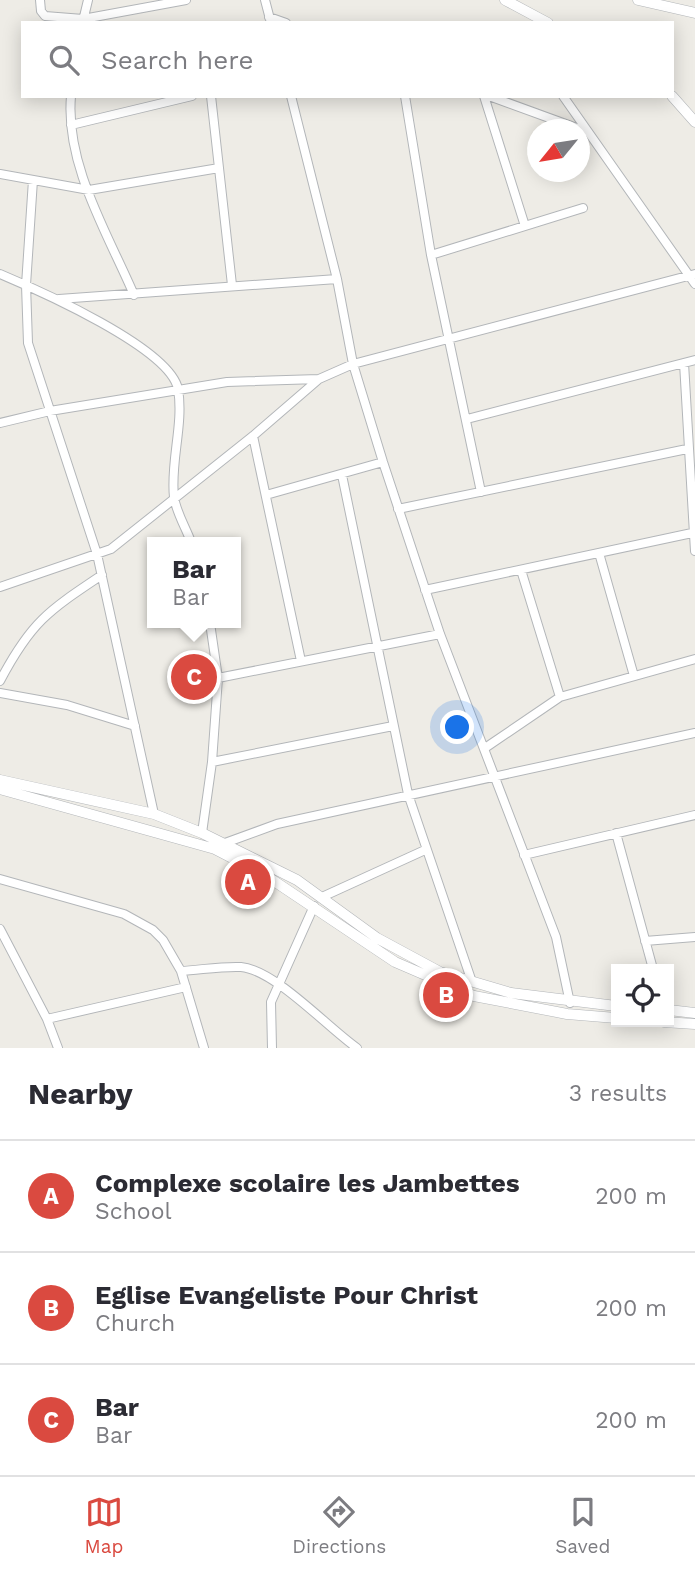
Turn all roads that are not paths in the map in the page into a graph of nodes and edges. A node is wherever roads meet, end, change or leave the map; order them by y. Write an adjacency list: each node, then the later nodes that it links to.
1 (40, 0): 10 (street)
2 (88, 0): 10 (street)
3 (186, 0): 10 (street)
4 (265, 0): 9 (street)
5 (505, 0): 8 (street)
6 (638, 0): 7 (street)
7 (695, 13)
8 (535, 19)
9 (270, 20)
10 (83, 21)
11 (71, 98): 23 (street)
12 (184, 98): 23 (street)
13 (211, 98): 25 (street)
14 (292, 98): 34 (street)
15 (405, 98): 31 (street)
16 (487, 98): 30 (street)
17 (492, 98): 20 (street)
18 (564, 98): 21 (street)
19 (674, 98): 22 (street)
20 (551, 119)
21 (577, 119)
22 (695, 122)
23 (71, 125): 28 (street)
24 (590, 138): 33 (street)
25 (219, 168): 28 (street); 37 (street)
26 (0, 174): 27 (street)
27 (33, 180): 28 (street); 36 (street)
28 (89, 190): 38 (street)
29 (583, 208): 30 (street)
30 (525, 226): 31 (street)
31 (431, 255): 40 (street)
32 (0, 274): 36 (street)
33 (692, 275): 35 (street); 40 (street)
34 (337, 279): 37 (street); 43 (street)
35 (695, 284)
36 (26, 285): 39 (street); 46 (street)
37 (232, 285): 38 (street)
38 (134, 295): 39 (street)
39 (59, 299): 45 (street)
40 (448, 337): 43 (street); 47 (street)
41 (695, 360): 42 (street)
42 (684, 363): 47 (street); 50 (street)
43 (353, 364): 44 (street); 51 (street)
44 (319, 379): 45 (street); 49 (street)
45 (178, 391): 46 (street); 55 (street)
46 (50, 411): 48 (street); 61 (street)
47 (467, 419): 53 (street)
48 (0, 423)
49 (253, 436): 54 (street); 55 (street)
50 (687, 449): 53 (street); 57 (street)
51 (383, 462): 52 (street); 56 (street)
52 (342, 475): 54 (street); 68 (street)
53 (481, 492): 56 (street)
54 (266, 495): 70 (street)
55 (174, 498): 58 (street); 61 (street)
56 (398, 509): 65 (street)
57 (692, 533): 59 (street); 60 (street)
58 (189, 537)
59 (695, 551)
60 (599, 553): 62 (street); 71 (street)
61 (97, 554): 63 (street); 64 (street)
62 (521, 570): 65 (street); 75 (street)
63 (102, 575): 73 (street); 76 (street)
64 (0, 586)
65 (425, 590): 67 (street)
66 (211, 628): 72 (street)
67 (440, 634): 68 (street); 79 (street)
68 (377, 648): 70 (street); 77 (street)
69 (695, 659): 71 (street)
70 (301, 661): 72 (street)
71 (634, 676): 75 (street)
72 (218, 678): 80 (street)
73 (0, 681)
74 (0, 693): 76 (street)
75 (560, 697): 79 (street)
76 (135, 726): 85 (street)
77 (393, 726): 80 (street); 84 (street)
78 (695, 733): 81 (street)
79 (485, 748): 81 (street)
80 (212, 762): 87 (street)
81 (495, 776): 84 (street); 91 (street)
82 (0, 780): 85 (street)
83 (0, 789): 94 (street)
84 (408, 794): 89 (street); 90 (street)
85 (154, 814): 87 (street)
86 (694, 818): 88 (street)
87 (202, 833): 89 (street)
88 (615, 833): 91 (street); 97 (street)
89 (225, 843): 93 (street)
90 (425, 850): 93 (street); 101 (street)
91 (524, 855): 103 (street)
92 (0, 879): 99 (street)
93 (322, 897): 101 (street)
94 (314, 906): 100 (street); 107 (street)
95 (0, 929): 108 (street)
96 (695, 937): 97 (street)
97 (645, 941): 98 (street)
98 (652, 964)
99 (181, 971): 100 (street); 102 (street)
100 (278, 982): 113 (street); 114 (street)
101 (472, 982): 103 (street)
102 (186, 987): 108 (street); 112 (street)
103 (570, 1003): 104 (street)
104 (611, 1006)
105 (674, 1011): 106 (street)
106 (695, 1013)
107 (611, 1018)
108 (47, 1019): 111 (street)
109 (674, 1023): 110 (street)
110 (695, 1024)
111 (58, 1048)
112 (204, 1048)
113 (272, 1048)
114 (356, 1048)

